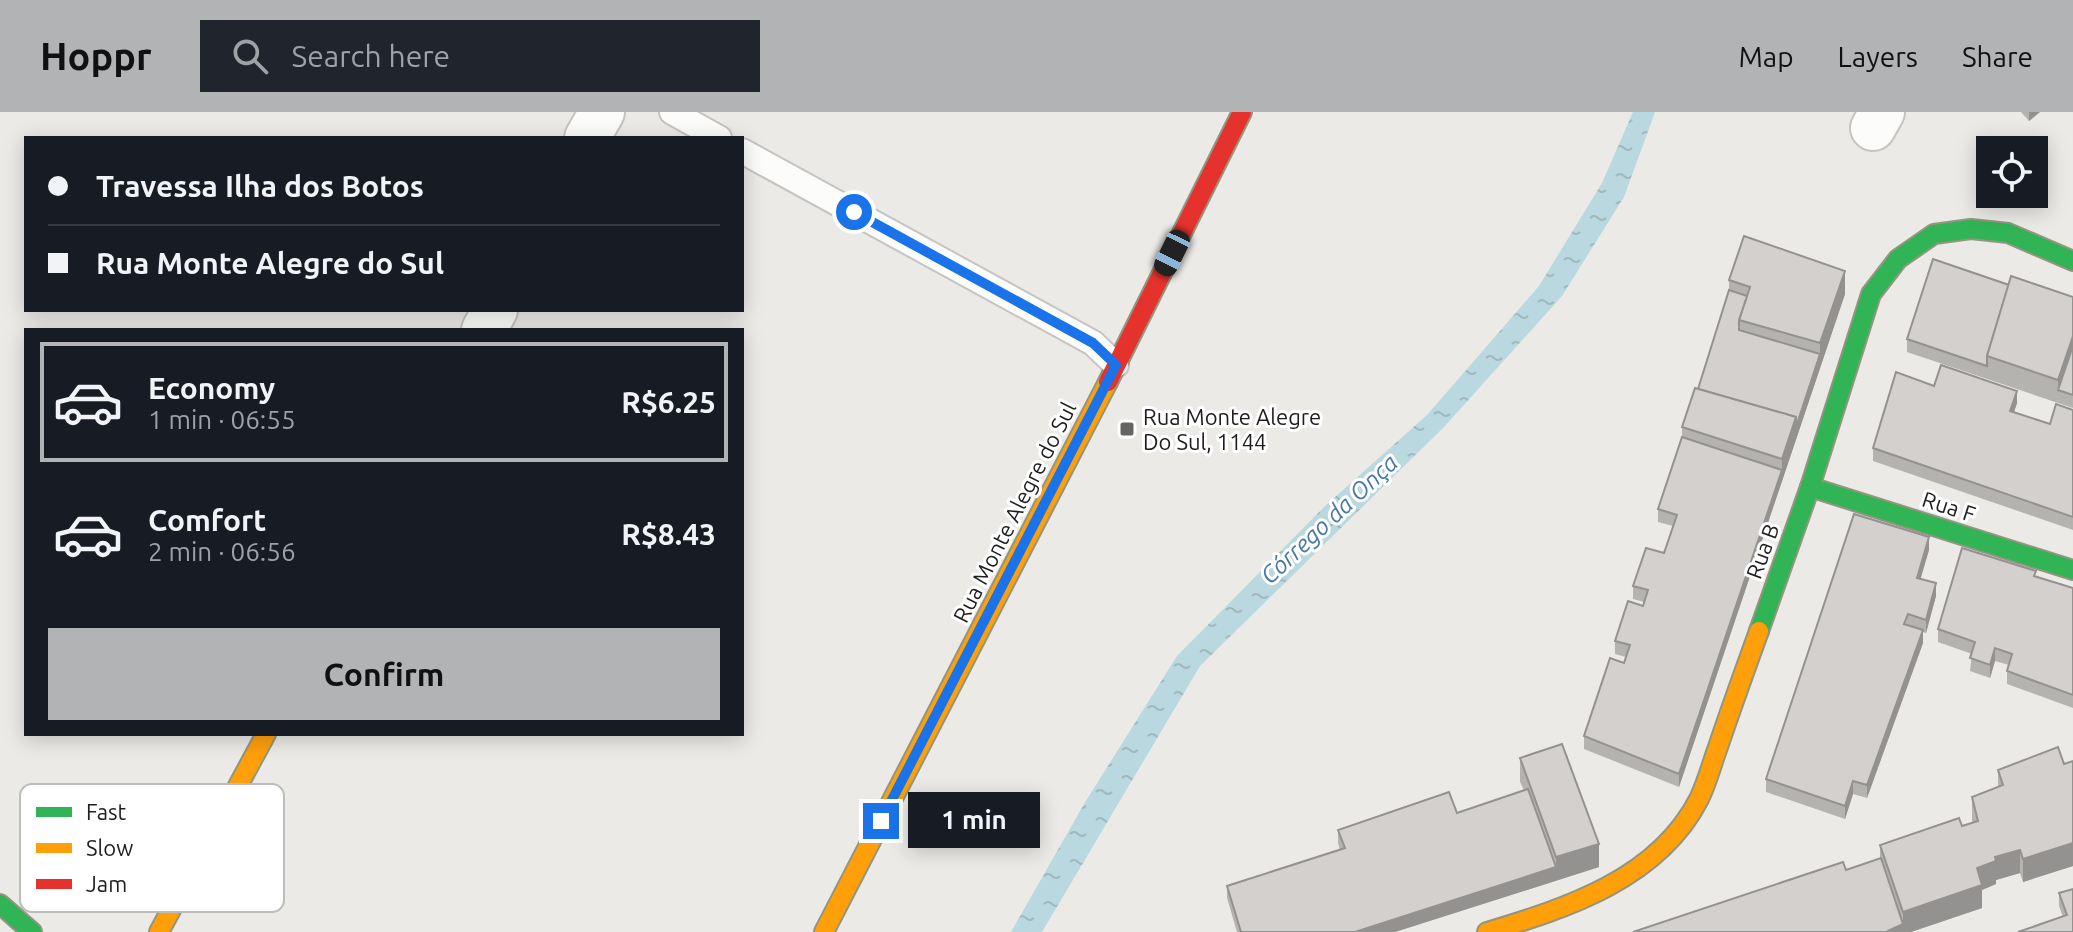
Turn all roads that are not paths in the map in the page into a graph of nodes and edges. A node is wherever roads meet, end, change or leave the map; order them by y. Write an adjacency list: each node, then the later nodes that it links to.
1 (602, 112): 4 (street)
2 (672, 112): 5 (lane)
3 (1242, 112): 8 (street, Rua Monte Alegre do Sul)
4 (588, 136)
5 (715, 136)
6 (744, 152): 8 (lane)
7 (2073, 261): 9 (street, Rua B)
8 (1116, 365): 17 (street, Rua Monte Alegre do Sul)
9 (1810, 487): 10 (street, Rua F); 18 (street, Rua B)
10 (2073, 570)
11 (265, 736): 12 (street)
12 (239, 784)
13 (0, 904): 15 (street)
14 (170, 912): 16 (street)
15 (32, 932)
16 (159, 932)
17 (824, 932)
18 (1487, 932)

